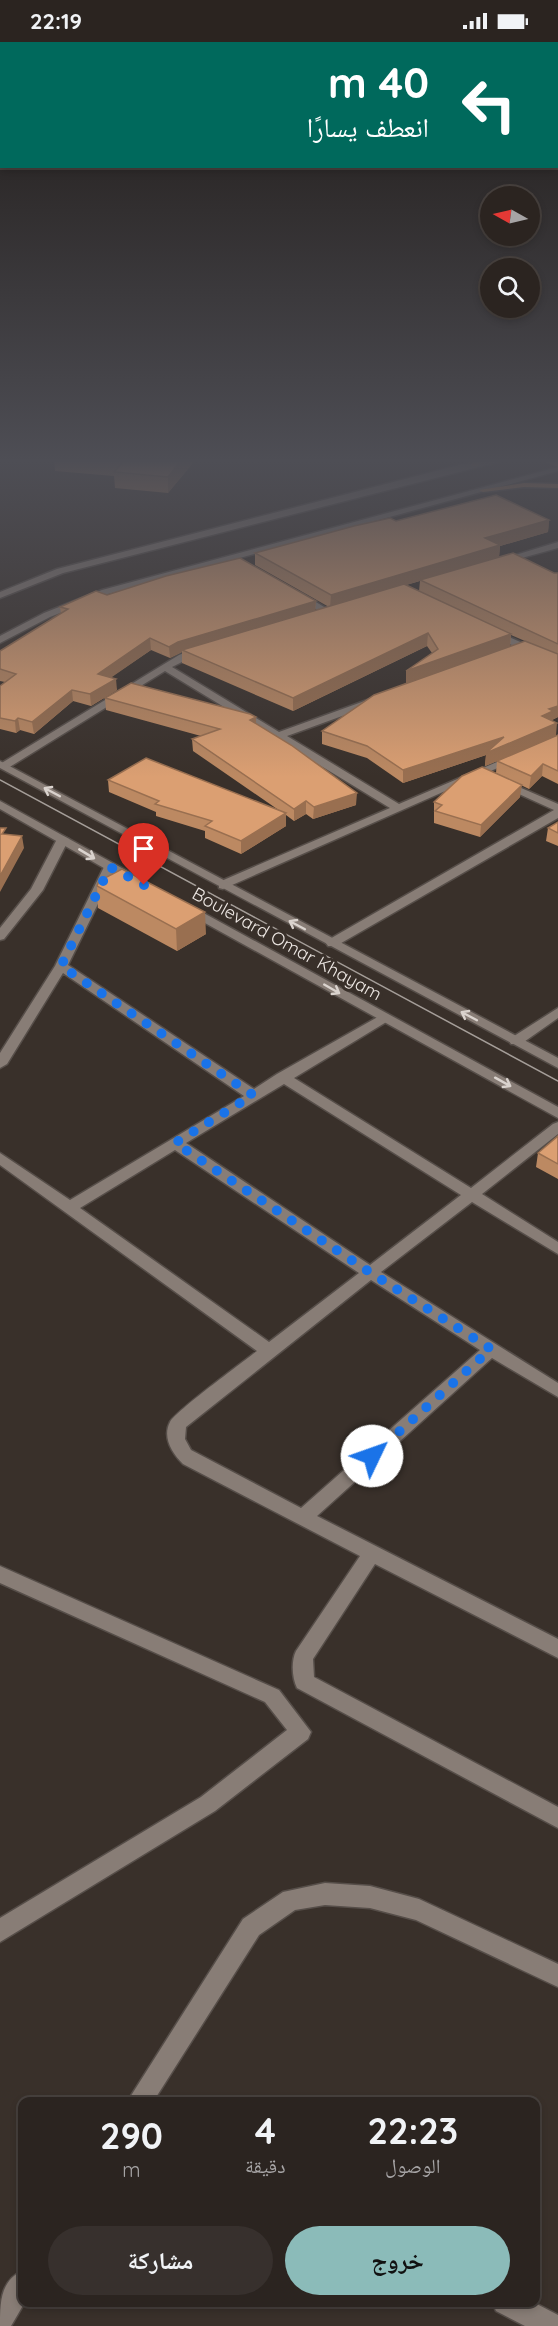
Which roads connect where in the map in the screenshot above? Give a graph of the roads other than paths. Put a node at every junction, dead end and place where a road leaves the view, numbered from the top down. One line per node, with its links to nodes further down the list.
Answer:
1 (85, 565): 4 (street)
2 (208, 565): 9 (street)
3 (291, 591): 6 (street)
4 (0, 596)
5 (340, 609): 6 (street)
6 (329, 613): 7 (street)
7 (318, 616)
8 (484, 628): 11 (street)
9 (0, 640)
10 (211, 647): 14 (street)
11 (524, 647): 12 (street); 13 (street)
12 (513, 651)
13 (558, 663)
14 (165, 667): 16 (street); 18 (street)
15 (390, 696): 16 (street)
16 (278, 736): 21 (street)
17 (525, 754): 19 (street)
18 (2, 765): 26 (street, Boulevard Omar Khayam, one-way to 18)
19 (481, 772): 21 (street); 22 (street)
20 (0, 804): 24 (street)
21 (397, 808): 26 (street)
22 (558, 808)
23 (558, 813): 30 (street)
24 (63, 839): 25 (street, one-way to 25); 29 (street)
25 (110, 867): 27 (street); 31 (street)
26 (223, 885): 30 (street, Boulevard Omar Khayam, one-way to 26)
27 (149, 888)
28 (179, 904): 33 (street, Boulevard Omar Khayam, one-way to 33)
29 (0, 936)
30 (332, 944): 34 (street, Boulevard Omar Khayam, one-way to 30)
31 (61, 966): 35 (street); 38 (street)
32 (558, 1012): 34 (street)
33 (383, 1018): 37 (street); 39 (street, Boulevard Omar Khayam, one-way to 39)
34 (516, 1041): 36 (street, Boulevard Omar Khayam)
35 (0, 1064)
36 (558, 1064)
37 (282, 1077): 38 (street); 43 (street)
38 (253, 1095): 41 (street)
39 (558, 1113)
40 (558, 1127): 43 (street)
41 (175, 1143): 44 (street); 46 (street)
42 (0, 1158): 44 (street)
43 (471, 1196): 45 (street); 46 (street)
44 (70, 1207): 48 (street)
45 (558, 1249)
46 (371, 1273): 47 (street); 48 (street)
47 (491, 1349): 49 (street); 50 (street)
48 (268, 1350): 50 (street)
49 (558, 1391)
50 (303, 1518): 51 (street)
51 (372, 1553): 53 (street); 54 (street)
52 (0, 1574): 55 (street)
53 (558, 1649)
54 (558, 1818)
55 (0, 1931)
56 (558, 1976): 57 (street)
57 (142, 2097)
58 (18, 2290): 60 (street)
59 (516, 2307): 61 (street)
60 (0, 2319)
61 (552, 2326)

